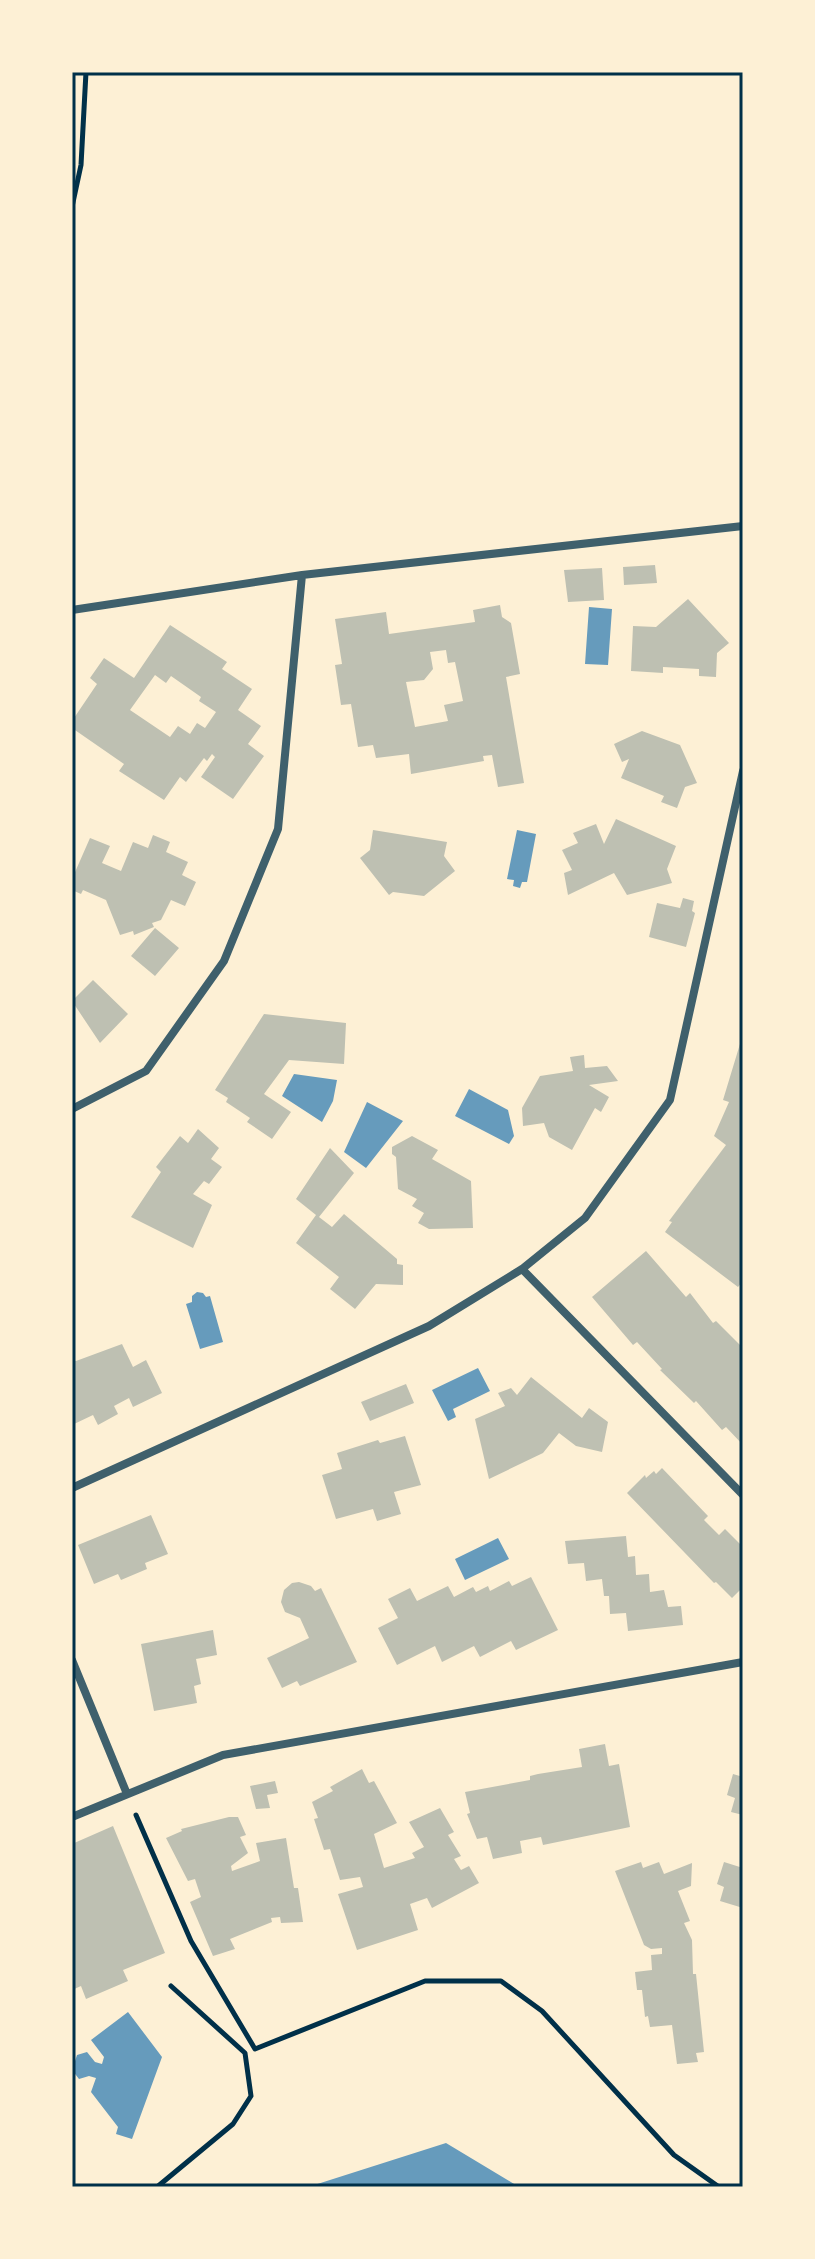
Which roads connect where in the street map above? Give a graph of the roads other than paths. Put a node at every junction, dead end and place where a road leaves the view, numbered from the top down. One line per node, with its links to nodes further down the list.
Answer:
1 (743, 526): 2 (street)
2 (302, 575): 3 (street); 5 (street)
3 (72, 610)
4 (743, 771): 6 (street)
5 (72, 1109)
6 (522, 1269): 7 (street); 8 (street)
7 (72, 1488)
8 (743, 1495)
9 (72, 1660): 11 (street)
10 (743, 1662): 11 (street)
11 (127, 1794): 12 (street)
12 (72, 1817)

